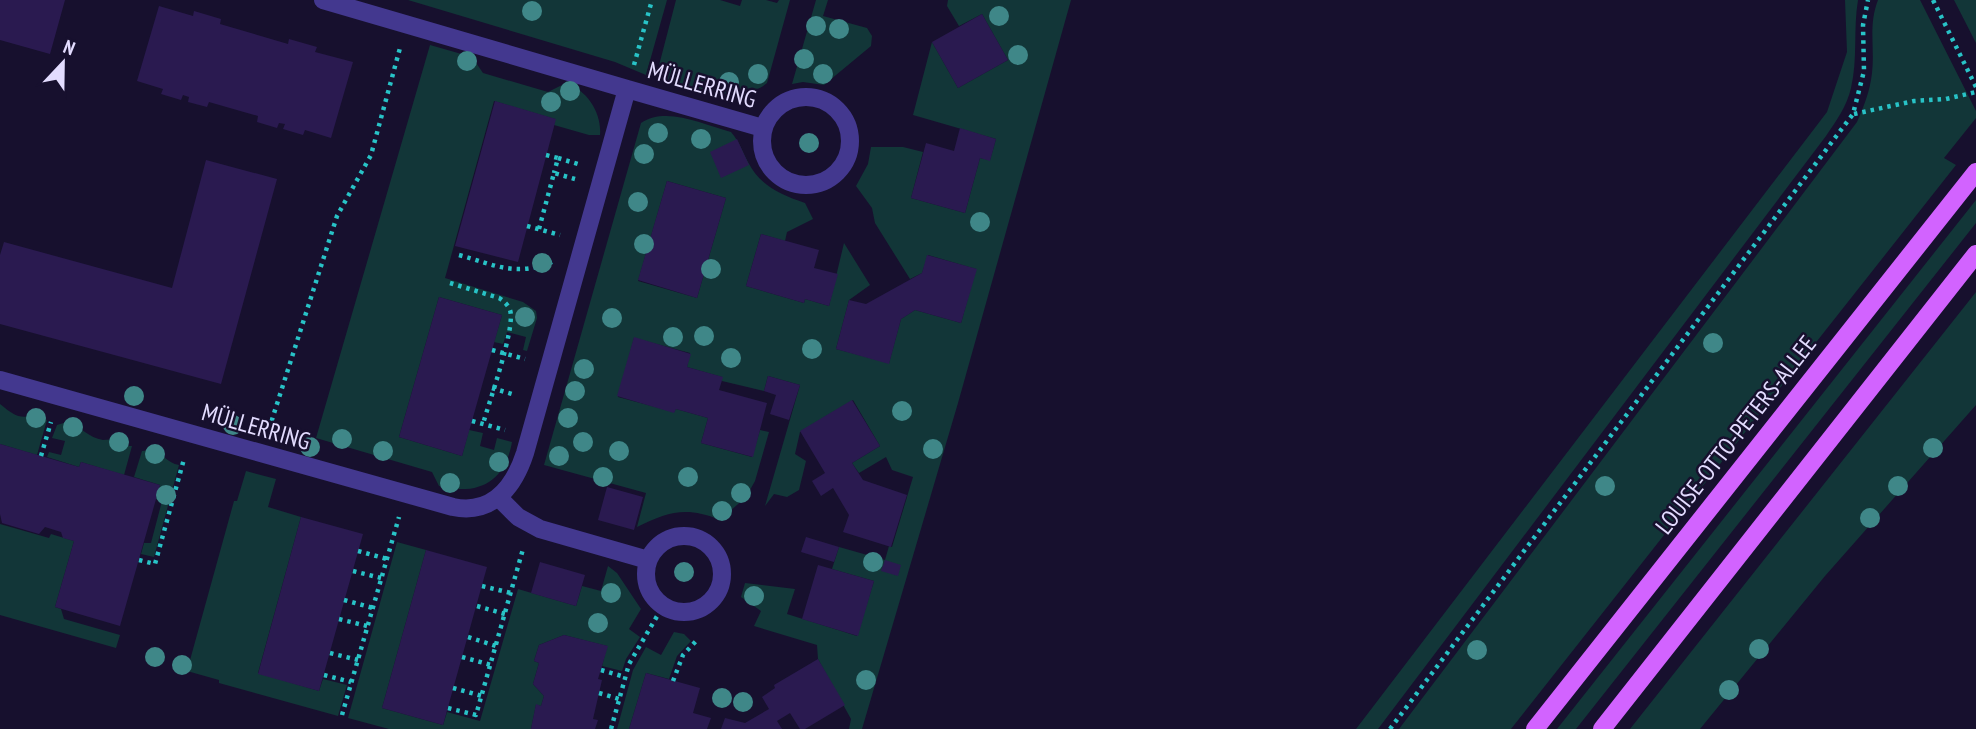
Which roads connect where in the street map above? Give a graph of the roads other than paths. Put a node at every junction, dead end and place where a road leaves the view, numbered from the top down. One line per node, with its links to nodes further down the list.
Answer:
1 (323, 0): 2 (street, MÜLLERRING)
2 (627, 89): 3 (street, MÜLLERRING); 7 (street, MÜLLERRING)
3 (764, 128): 3 (street, MÜLLERRING)
4 (1976, 172): 9 (main road, LOUISE-OTTO-PETERS-ALLEE)
5 (1976, 254): 10 (main road)
6 (0, 380): 7 (street, MÜLLERRING)
7 (499, 498): 8 (street)
8 (648, 560): 8 (street)
9 (1535, 729)
10 (1602, 729)

